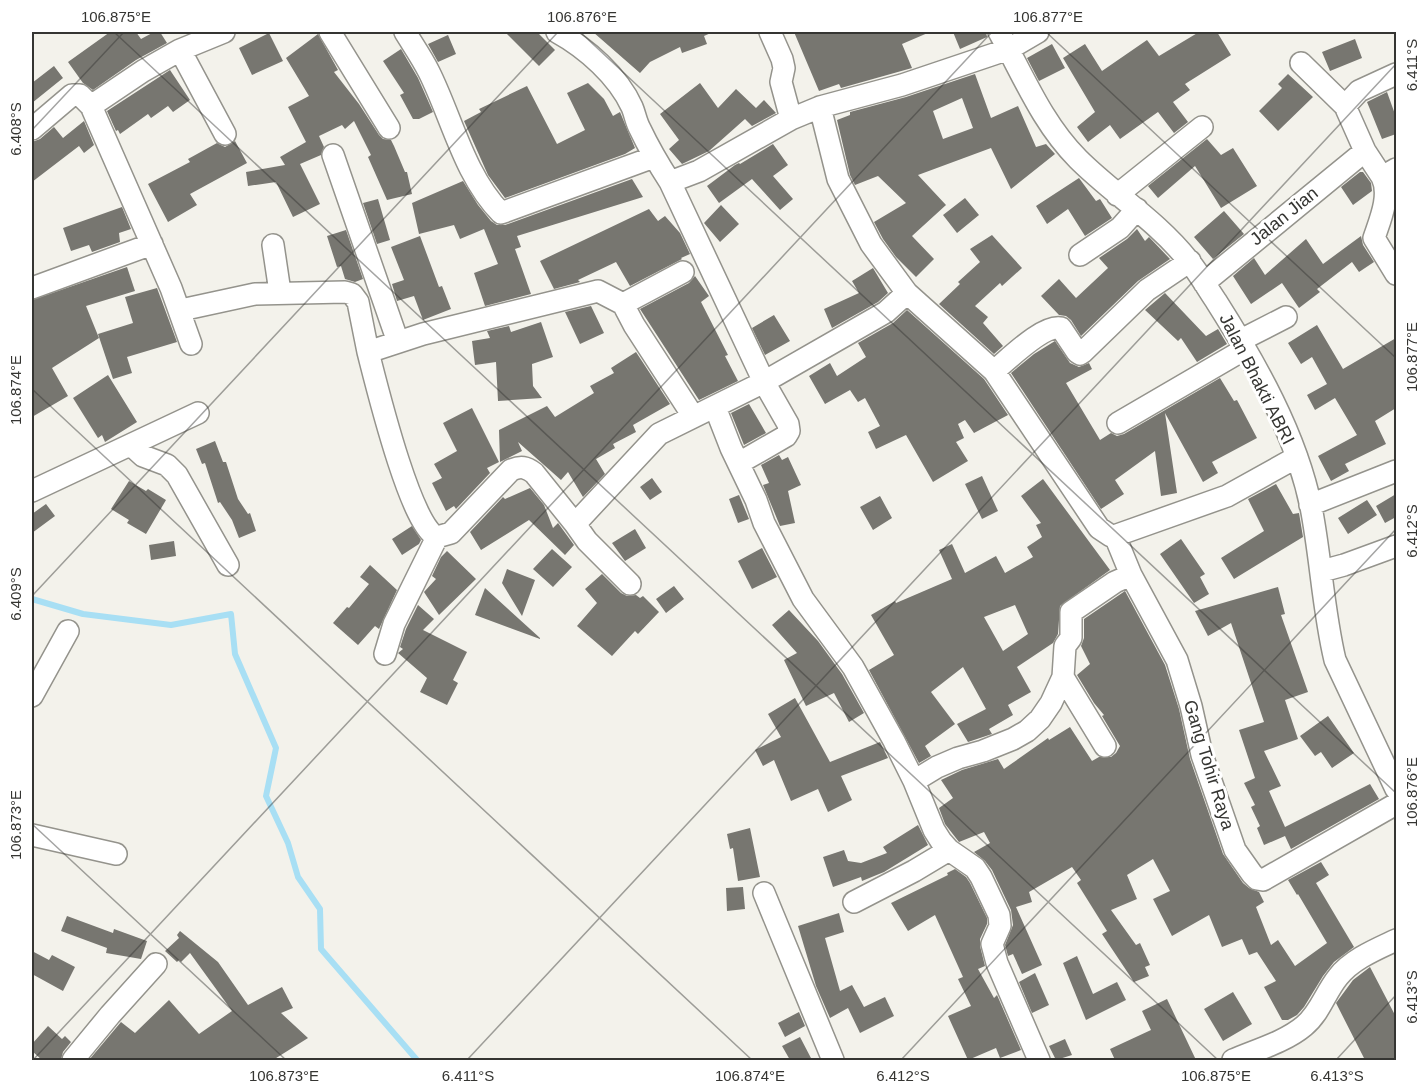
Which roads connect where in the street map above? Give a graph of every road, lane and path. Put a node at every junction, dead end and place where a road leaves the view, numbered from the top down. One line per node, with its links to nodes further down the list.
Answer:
1 (224, 32): 8 (street)
2 (330, 32): 16 (street)
3 (405, 32): 21 (street)
4 (557, 32): 21 (street)
5 (770, 32): 14 (street)
6 (1038, 32): 7 (street)
7 (1004, 40): 13 (street); 24 (street, Jalan Bhakti ABRI)
8 (180, 50): 11 (street); 18 (street)
9 (1301, 63): 12 (street)
10 (1396, 74): 12 (street)
11 (91, 106): 15 (street); 26 (street)
12 (1345, 106): 19 (street)
13 (820, 107): 14 (street); 35 (street)
14 (791, 119): 23 (street)
15 (33, 125)
16 (389, 128)
17 (1202, 128): 24 (street)
18 (225, 134)
19 (1365, 151): 22 (street); 32 (street, Jalan Jian)
20 (333, 155): 39 (street)
21 (654, 157): 23 (street)
22 (1389, 173): 31 (street)
23 (670, 182): 44 (street)
24 (1117, 195): 25 (street, Jalan Bhakti ABRI)
25 (1137, 209): 28 (street); 29 (street, Jalan Bhakti ABRI)
26 (152, 244): 33 (street); 37 (street)
27 (273, 245): 34 (street)
28 (1080, 255)
29 (1190, 261): 32 (street, Jalan Bhakti ABRI); 43 (street)
30 (683, 272): 36 (street)
31 (1396, 274)
32 (1204, 283): 41 (street, Jalan Bhakti ABRI)
33 (32, 288)
34 (280, 292): 37 (street); 42 (street)
35 (907, 293): 43 (street); 44 (street)
36 (623, 304): 39 (street); 47 (street)
37 (181, 310): 40 (street)
38 (1286, 317): 41 (street)
39 (398, 342): 42 (street)
40 (191, 344)
41 (1243, 345): 48 (street); 50 (street, Jalan Bhakti ABRI)
42 (368, 352): 57 (street)
43 (994, 371): 56 (street)
44 (764, 382): 45 (street); 51 (street)
45 (715, 407): 47 (street); 51 (street)
46 (198, 413): 49 (street)
47 (693, 416): 55 (street)
48 (1118, 423)
49 (131, 445): 53 (street); 59 (street)
50 (1297, 457): 54 (street, Jalan Bhakti ABRI); 56 (street)
51 (739, 463): 68 (street)
52 (1396, 471): 54 (street)
53 (32, 491)
54 (1310, 505): 60 (street, Jalan Bhakti ABRI)
55 (575, 524): 57 (street); 62 (street)
56 (1114, 536): 61 (street, Gang Tohir Raya)
57 (437, 537): 64 (street)
58 (1396, 546): 60 (street)
59 (228, 565)
60 (1322, 571): 69 (street, Jalan Bhakti ABRI)
61 (1131, 575): 65 (street); 70 (street, Gang Tohir Raya)
62 (630, 584)
63 (68, 631): 66 (street)
64 (385, 654)
65 (1063, 677): 67 (street); 68 (street)
66 (32, 696)
67 (1105, 746)
68 (914, 781): 72 (street)
69 (1396, 789)
70 (1396, 804)
71 (32, 835): 73 (street)
72 (949, 850): 75 (street); 80 (street)
73 (117, 854)
74 (764, 893): 79 (street)
75 (854, 902)
76 (1396, 939): 81 (street)
77 (156, 964): 78 (street)
78 (73, 1060)
79 (833, 1060)
80 (1039, 1060)
81 (1233, 1060)

